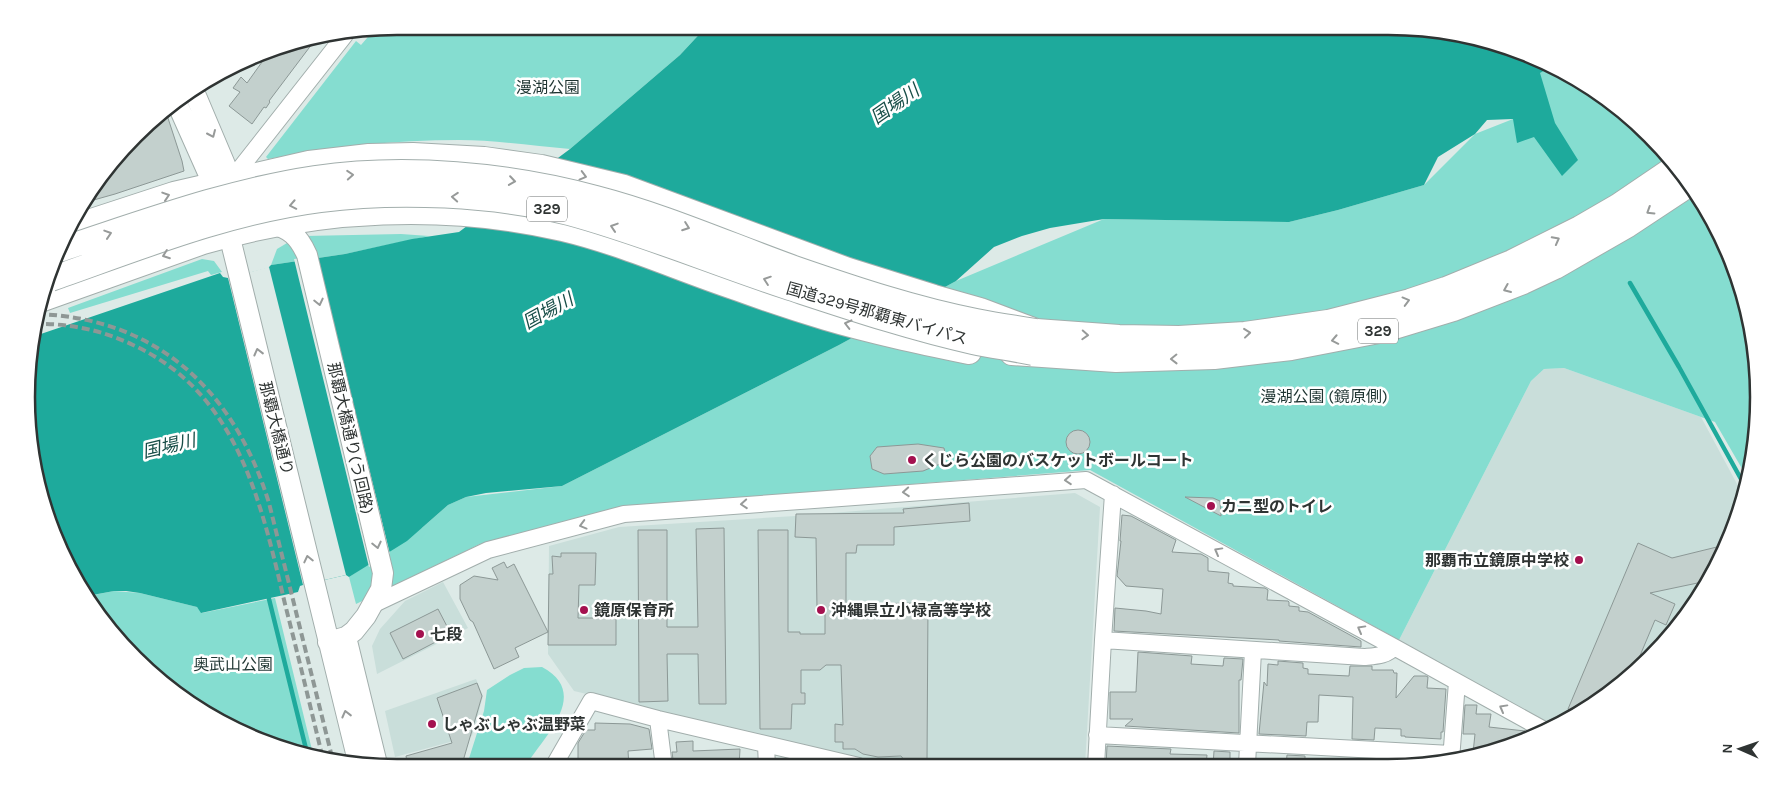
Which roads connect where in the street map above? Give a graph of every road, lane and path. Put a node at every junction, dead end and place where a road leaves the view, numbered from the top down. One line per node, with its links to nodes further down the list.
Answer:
1 (341, 39): 5 (street)
2 (195, 96): 5 (main road, 那覇大橋通り, one-way to 5)
3 (180, 108): 5 (main road, 那覇大橋通り)
4 (1670, 171): 13 (highway, 国道329号那覇東バイパス / 329, one-way to 4)
5 (222, 182): 7 (highway, one-way to 5); 8 (main road, 那覇大橋通り); 9 (main road, 那覇大橋通り); 13 (highway, one-way to 13, bridge)
6 (1683, 188): 13 (highway, 国道329号那覇東バイパス / 329, one-way to 13)
7 (78, 225)
8 (275, 225): 9 (highway); 13 (highway, one-way to 8, bridge); 15 (main road, 那覇大橋通り(う回路), one-way to 15)
9 (229, 234): 12 (highway, one-way to 12); 16 (main road, 那覇大橋通り, one-way to 9)
10 (67, 248): 13 (highway, 国道329号那覇東バイパス / 329, one-way to 13, bridge)
11 (55, 277): 13 (highway, 国道329号那覇東バイパス / 329, one-way to 11, bridge)
12 (49, 297)
13 (1035, 342)
14 (1114, 494): 15 (street, one-way to 15); 17 (street); 18 (street, one-way to 14)
15 (372, 605): 16 (main road, 那覇大橋通り(う回路))
16 (337, 640): 28 (main road, 那覇大橋通り, one-way to 16); 29 (main road, 那覇大橋通り)
17 (1103, 640): 19 (street); 23 (street)
18 (1394, 646): 19 (street); 20 (street)
19 (1253, 651): 24 (street)
20 (1457, 682): 22 (street, one-way to 20); 26 (street)
21 (658, 719): 25 (street); 30 (street); 31 (street)
22 (1537, 727)
23 (1097, 735): 24 (street); 34 (street)
24 (1248, 742): 27 (street); 35 (street)
25 (766, 745): 32 (street); 33 (street)
26 (1451, 753)
27 (1436, 756)
28 (357, 757)
29 (375, 758)
30 (558, 759)
31 (663, 759)
32 (767, 759)
33 (810, 759)
34 (1096, 759)
35 (1247, 759)

